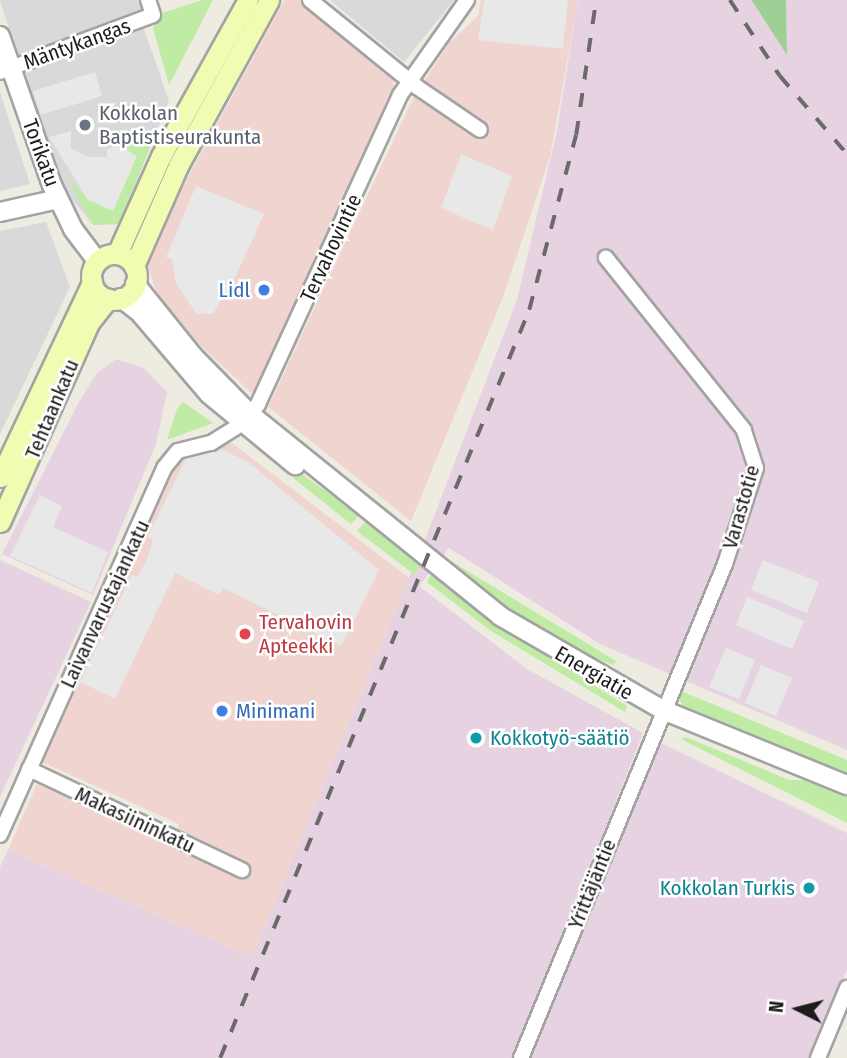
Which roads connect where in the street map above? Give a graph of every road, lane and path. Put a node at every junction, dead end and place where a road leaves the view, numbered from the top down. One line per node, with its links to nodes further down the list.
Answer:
1 (148, 0): 7 (street, Mäntykangas)
2 (248, 0): 12 (main road)
3 (269, 0): 15 (main road)
4 (310, 0): 8 (street)
5 (467, 0): 8 (street, Tervahovintie)
6 (0, 36): 7 (street, Torikatu)
7 (5, 70): 10 (street, Torikatu)
8 (410, 80): 9 (street); 18 (street, Tervahovintie)
9 (480, 130)
10 (58, 199): 11 (street); 14 (street, Torikatu)
11 (0, 212)
12 (117, 254): 14 (main road); 15 (main road)
13 (606, 258): 21 (street, Varastotie)
14 (97, 261): 16 (main road, Tehtaankatu)
15 (134, 275): 17 (main road, Tehtaankatu); 18 (street, Energiatie)
16 (92, 282): 17 (main road); 19 (main road, Tehtaankatu)
17 (115, 298): 18 (street, Energiatie); 20 (main road, Tehtaankatu)
18 (246, 419): 21 (street, Energiatie); 22 (street, Laivanvarustajankatu)
19 (0, 477)
20 (0, 522)
21 (663, 710): 23 (street, Energiatie); 27 (street, Yrittäjäntie)
22 (29, 769): 24 (street, Laivanvarustajankatu); 25 (street, Makasiininkatu)
23 (847, 785)
24 (0, 835)
25 (242, 870)
26 (847, 988): 28 (street)
27 (521, 1058)
28 (818, 1058)

